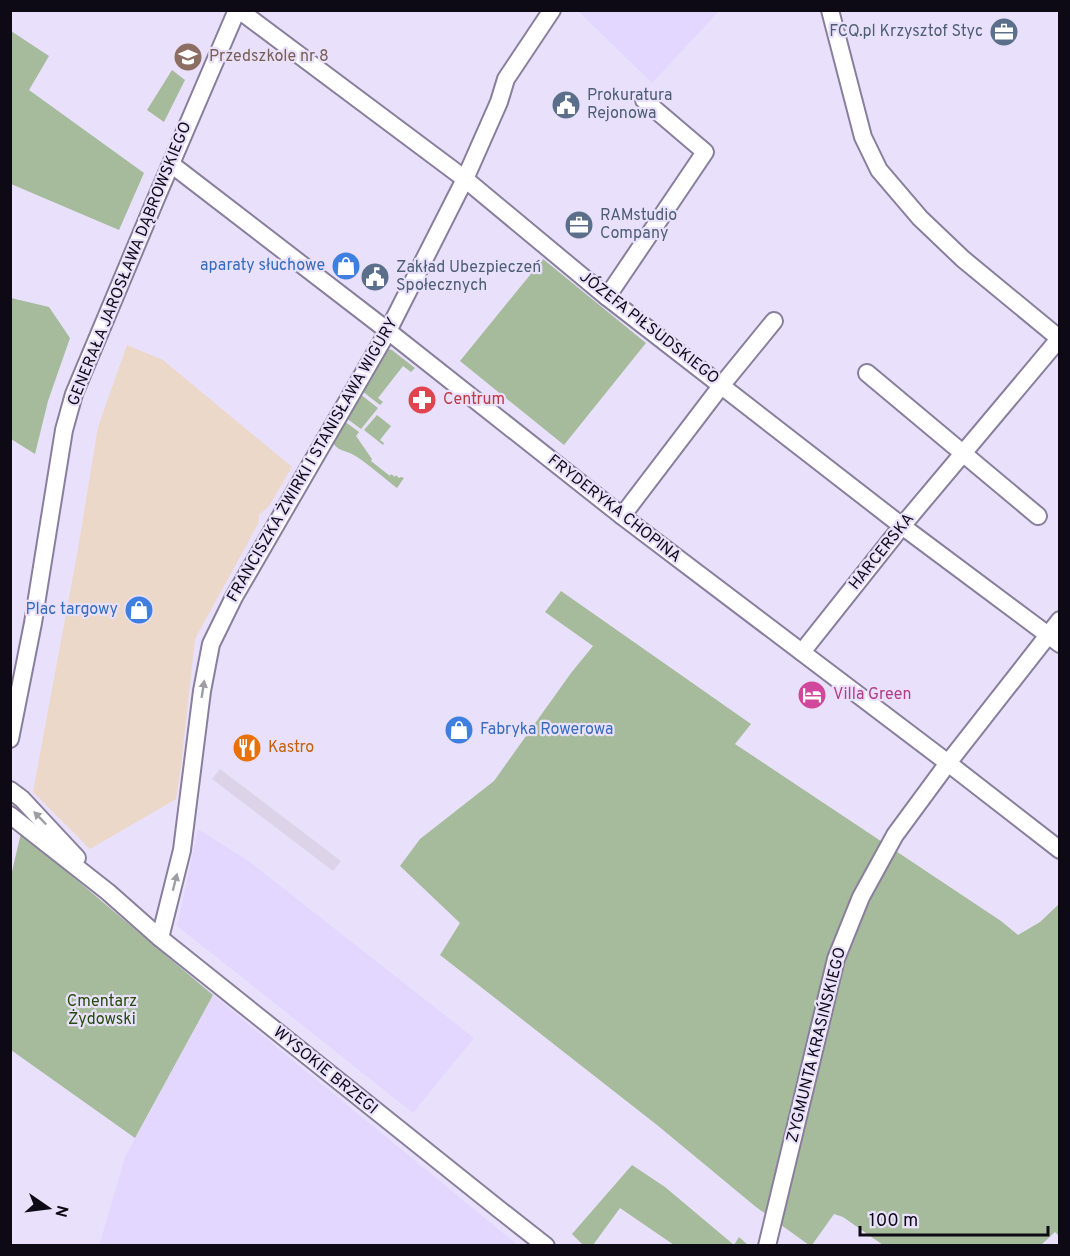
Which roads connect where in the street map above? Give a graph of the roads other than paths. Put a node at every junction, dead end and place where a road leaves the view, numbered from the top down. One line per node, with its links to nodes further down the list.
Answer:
1 (238, 10): 5 (street, GENERAŁA JAROSŁAWA DĄBROWSKIEGO); 6 (street, JÓZEFA PIŁSUDSKIEGO)
2 (552, 10): 6 (street, FRANCISZKA ŻWIRKI I STANISŁAWA WIGURY)
3 (830, 10): 10 (street)
4 (644, 100): 7 (street)
5 (171, 164): 9 (street, FRYDERYKA CHOPINA); 20 (street, GENERAŁA JAROSŁAWA DĄBROWSKIEGO)
6 (465, 178): 7 (street, JÓZEFA PIŁSUDSKIEGO); 9 (street, FRANCISZKA ŻWIRKI I STANISŁAWA WIGURY)
7 (607, 297): 12 (street, JÓZEFA PIŁSUDSKIEGO)
8 (774, 321): 12 (street)
9 (388, 331): 14 (street, FRYDERYKA CHOPINA); 26 (street, FRANCISZKA ŻWIRKI I STANISŁAWA WIGURY, one-way to 9)
10 (1059, 339): 13 (street, HARCERSKA)
11 (867, 373): 13 (street)
12 (721, 386): 14 (street); 16 (street, JÓZEFA PIŁSUDSKIEGO)
13 (963, 454): 15 (street); 16 (street, HARCERSKA)
14 (622, 516): 19 (street, FRYDERYKA CHOPINA)
15 (1038, 516)
16 (902, 526): 18 (street, JÓZEFA PIŁSUDSKIEGO); 19 (street, HARCERSKA)
17 (1059, 620): 18 (street, ZYGMUNTA KRASIŃSKIEGO)
18 (1054, 640): 21 (street, ZYGMUNTA KRASIŃSKIEGO)
19 (802, 652): 21 (street, FRYDERYKA CHOPINA)
20 (10, 739)
21 (948, 763): 24 (street, FRYDERYKA CHOPINA); 28 (street, ZYGMUNTA KRASIŃSKIEGO)
22 (10, 790): 25 (street, WYSOKIE BRZEGI, one-way to 22)
23 (10, 815): 25 (street, WYSOKIE BRZEGI)
24 (1059, 850)
25 (108, 892): 26 (street, WYSOKIE BRZEGI)
26 (160, 938): 27 (street, WYSOKIE BRZEGI)
27 (546, 1245)
28 (767, 1245)

